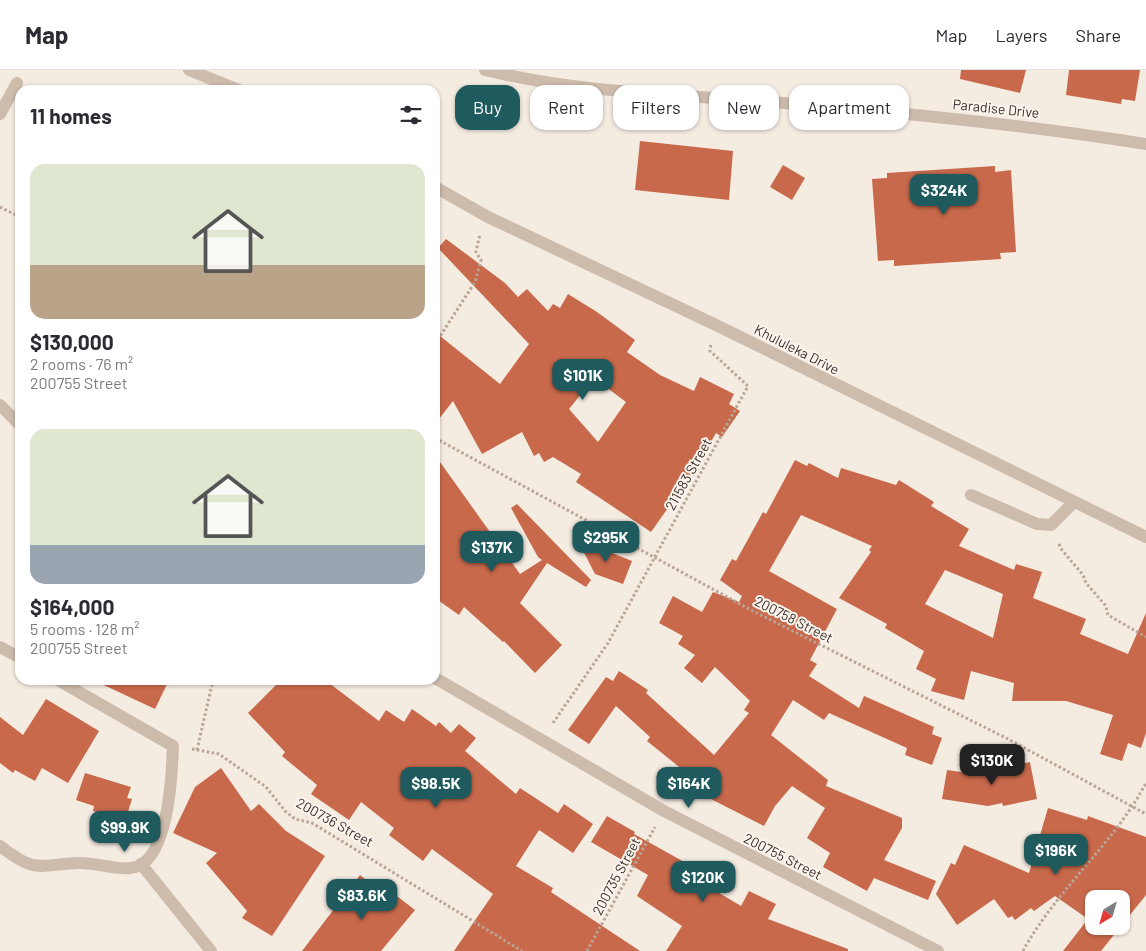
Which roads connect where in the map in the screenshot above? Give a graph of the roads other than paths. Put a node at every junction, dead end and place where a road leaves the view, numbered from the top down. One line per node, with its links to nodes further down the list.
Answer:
1 (189, 70): 3 (street)
2 (485, 70): 6 (street, Paradise Drive)
3 (226, 85)
4 (15, 87): 5 (street)
5 (0, 114)
6 (1146, 144)
7 (440, 190): 11 (street, Khululeka Drive)
8 (0, 405): 9 (street)
9 (15, 420)
10 (971, 495): 11 (street)
11 (1073, 503): 12 (street, Khululeka Drive)
12 (1146, 538)
13 (0, 647): 14 (street)
14 (15, 655)
15 (440, 681): 20 (street, 200755 Street)
16 (67, 685): 18 (street)
17 (0, 846): 18 (street)
18 (141, 864): 19 (street)
19 (212, 951)
20 (938, 951)

